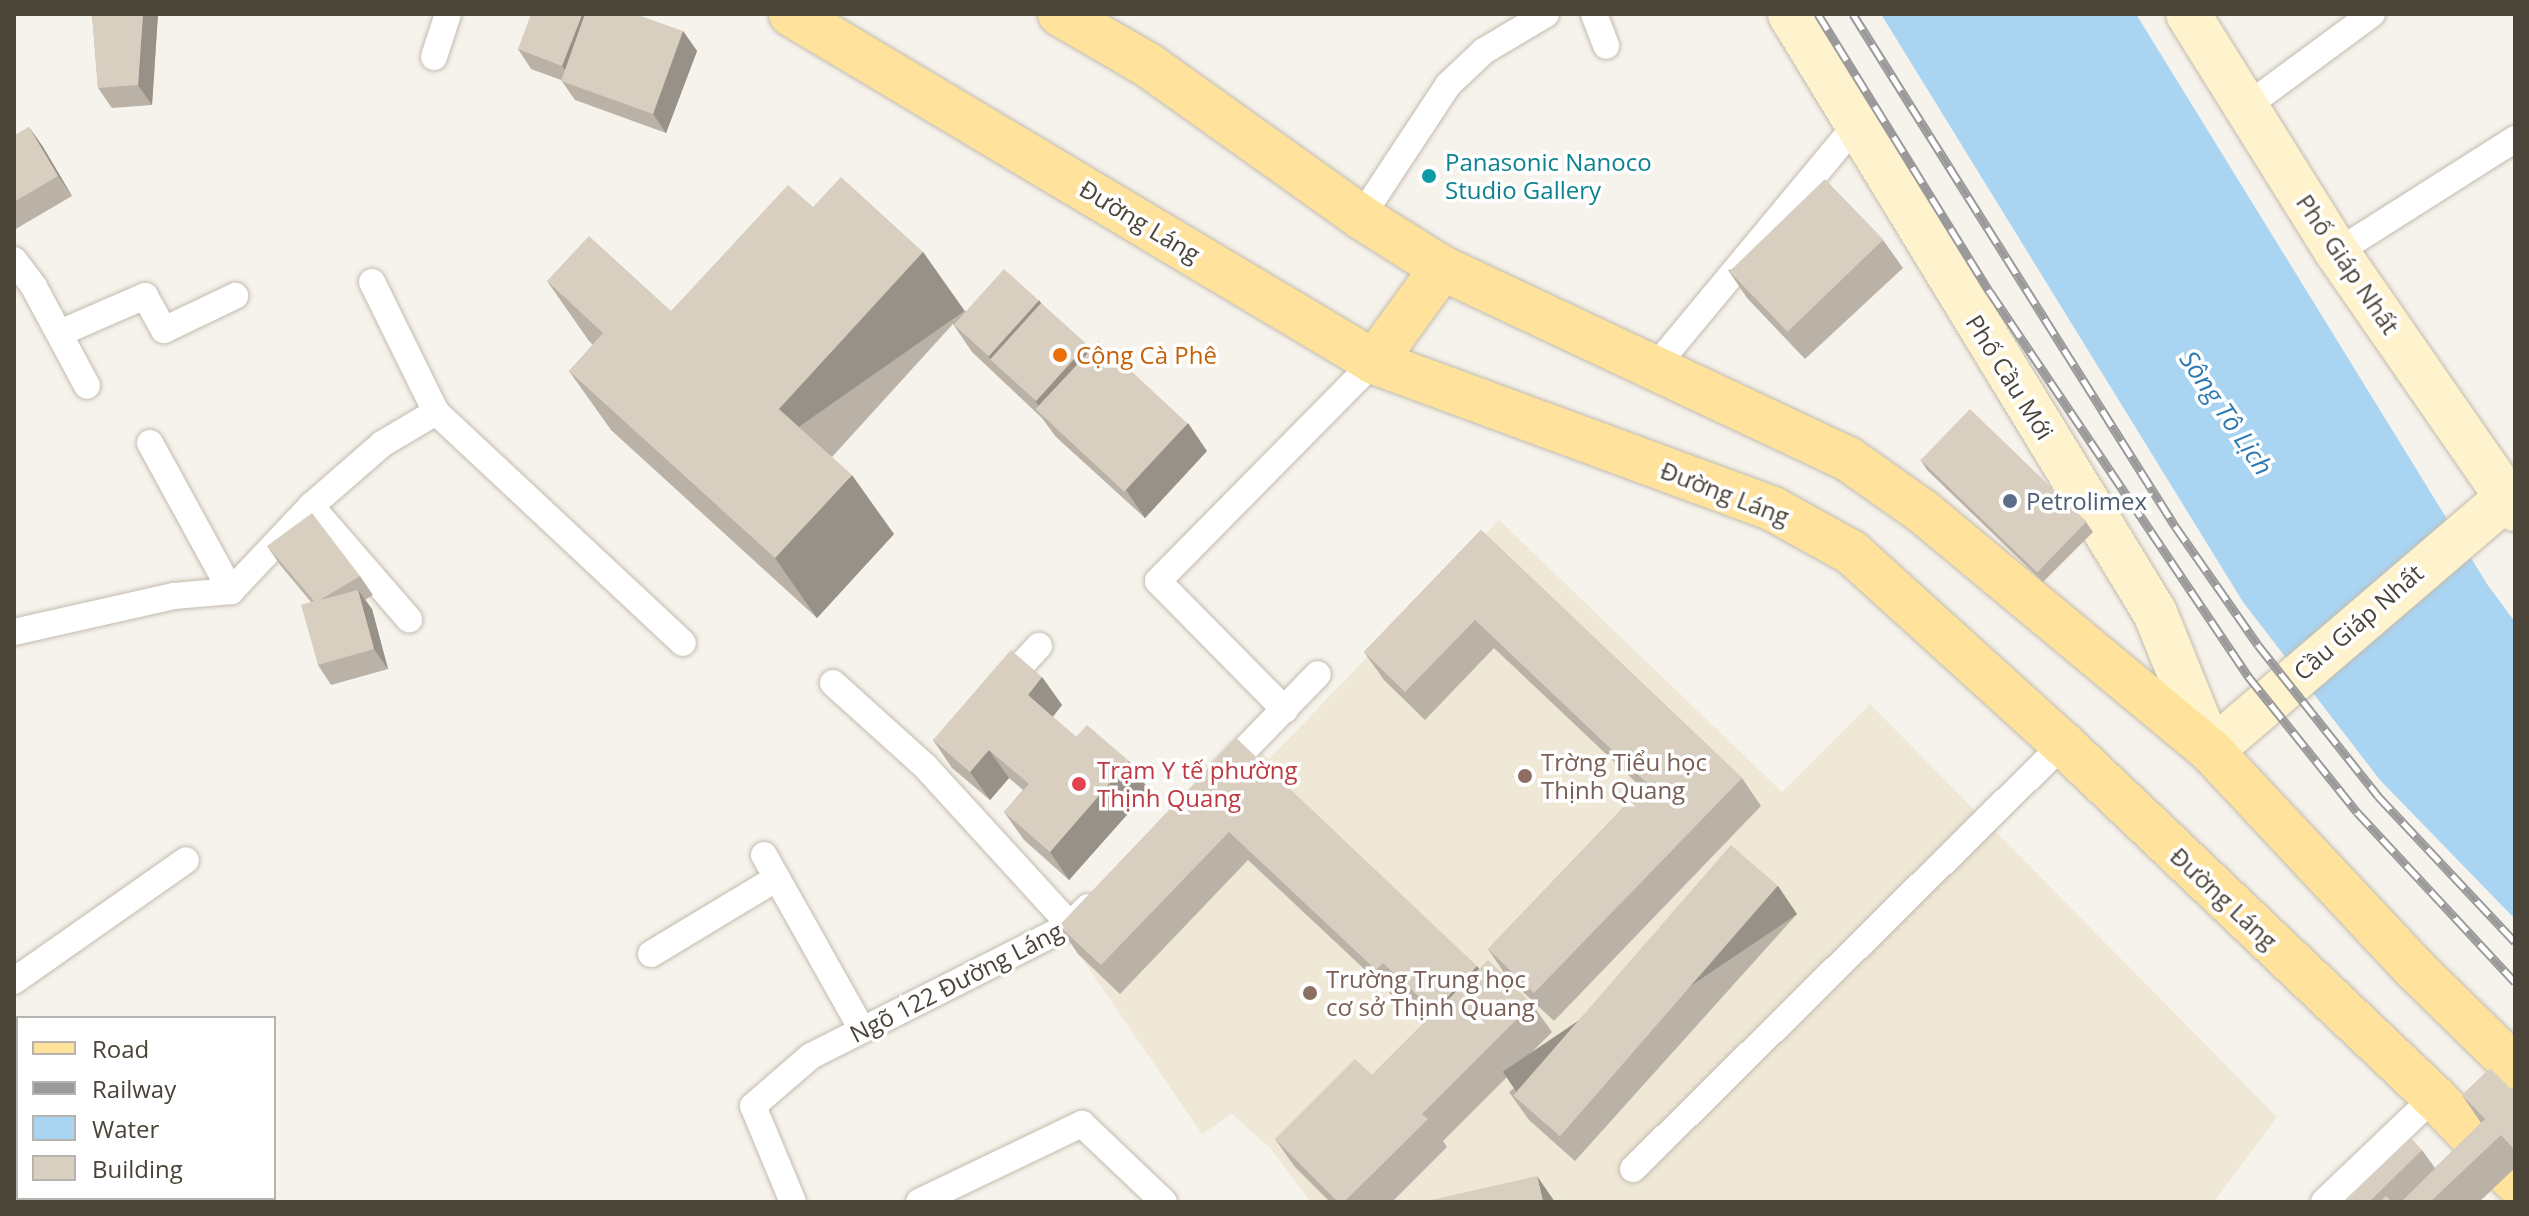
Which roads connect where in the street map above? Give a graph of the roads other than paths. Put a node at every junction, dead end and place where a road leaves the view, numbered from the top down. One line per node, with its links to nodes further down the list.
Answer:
1 (448, 14): 10 (lane)
2 (791, 14): 21 (main road, Đường Láng)
3 (1060, 14): 14 (main road)
4 (1546, 14): 14 (lane)
5 (1594, 14): 9 (lane)
6 (1790, 14): 12 (main road, Phố Cầu Mới)
7 (2188, 14): 11 (main road, Phố Giáp Nhất)
8 (2372, 14): 11 (lane)
9 (1606, 46)
10 (434, 57)
11 (2247, 106): 15 (main road, Phố Giáp Nhất)
12 (1857, 124): 22 (lane); 39 (main road, Phố Cầu Mới)
13 (2515, 139): 15 (lane)
14 (1361, 217): 17 (main road)
15 (2337, 252): 26 (main road, Phố Giáp Nhất)
16 (14, 260): 20 (lane)
17 (1442, 268): 21 (main road); 22 (main road)
18 (372, 282): 24 (lane)
19 (235, 296): 20 (lane)
20 (60, 333): 23 (lane)
21 (1374, 362): 35 (lane); 38 (main road, Đường Láng)
22 (1655, 367): 39 (main road)
23 (87, 386)
24 (436, 412): 27 (lane); 31 (lane)
25 (150, 443): 28 (lane)
26 (2512, 499): 39 (main road, Cầu Giáp Nhất)
27 (311, 506): 28 (lane); 29 (lane)
28 (231, 591): 30 (lane)
29 (409, 619)
30 (14, 632)
31 (683, 643)
32 (1039, 646): 36 (lane)
33 (1318, 674): 35 (lane)
34 (833, 683): 40 (lane)
35 (1285, 710): 41 (lane)
36 (977, 712)
37 (946, 744): 40 (lane)
38 (2063, 744): 49 (main road, Đường Láng); 50 (lane)
39 (2211, 751): 48 (main road)
40 (925, 766): 44 (lane)
41 (1205, 789)
42 (186, 860): 46 (lane)
43 (1104, 891): 44 (lane, Ngõ 122 Đường Láng)
44 (1070, 925): 47 (lane, Ngõ 122 Đường Láng)
45 (651, 954): 47 (lane)
46 (14, 981)
47 (861, 1028): 52 (lane, Ngõ 122 Đường Láng)
48 (2515, 1067)
49 (2434, 1097): 51 (main road, Đường Láng); 55 (lane)
50 (1633, 1169)
51 (2515, 1181)
52 (793, 1202)
53 (919, 1202): 54 (lane)
54 (1164, 1202)
55 (2324, 1202)

